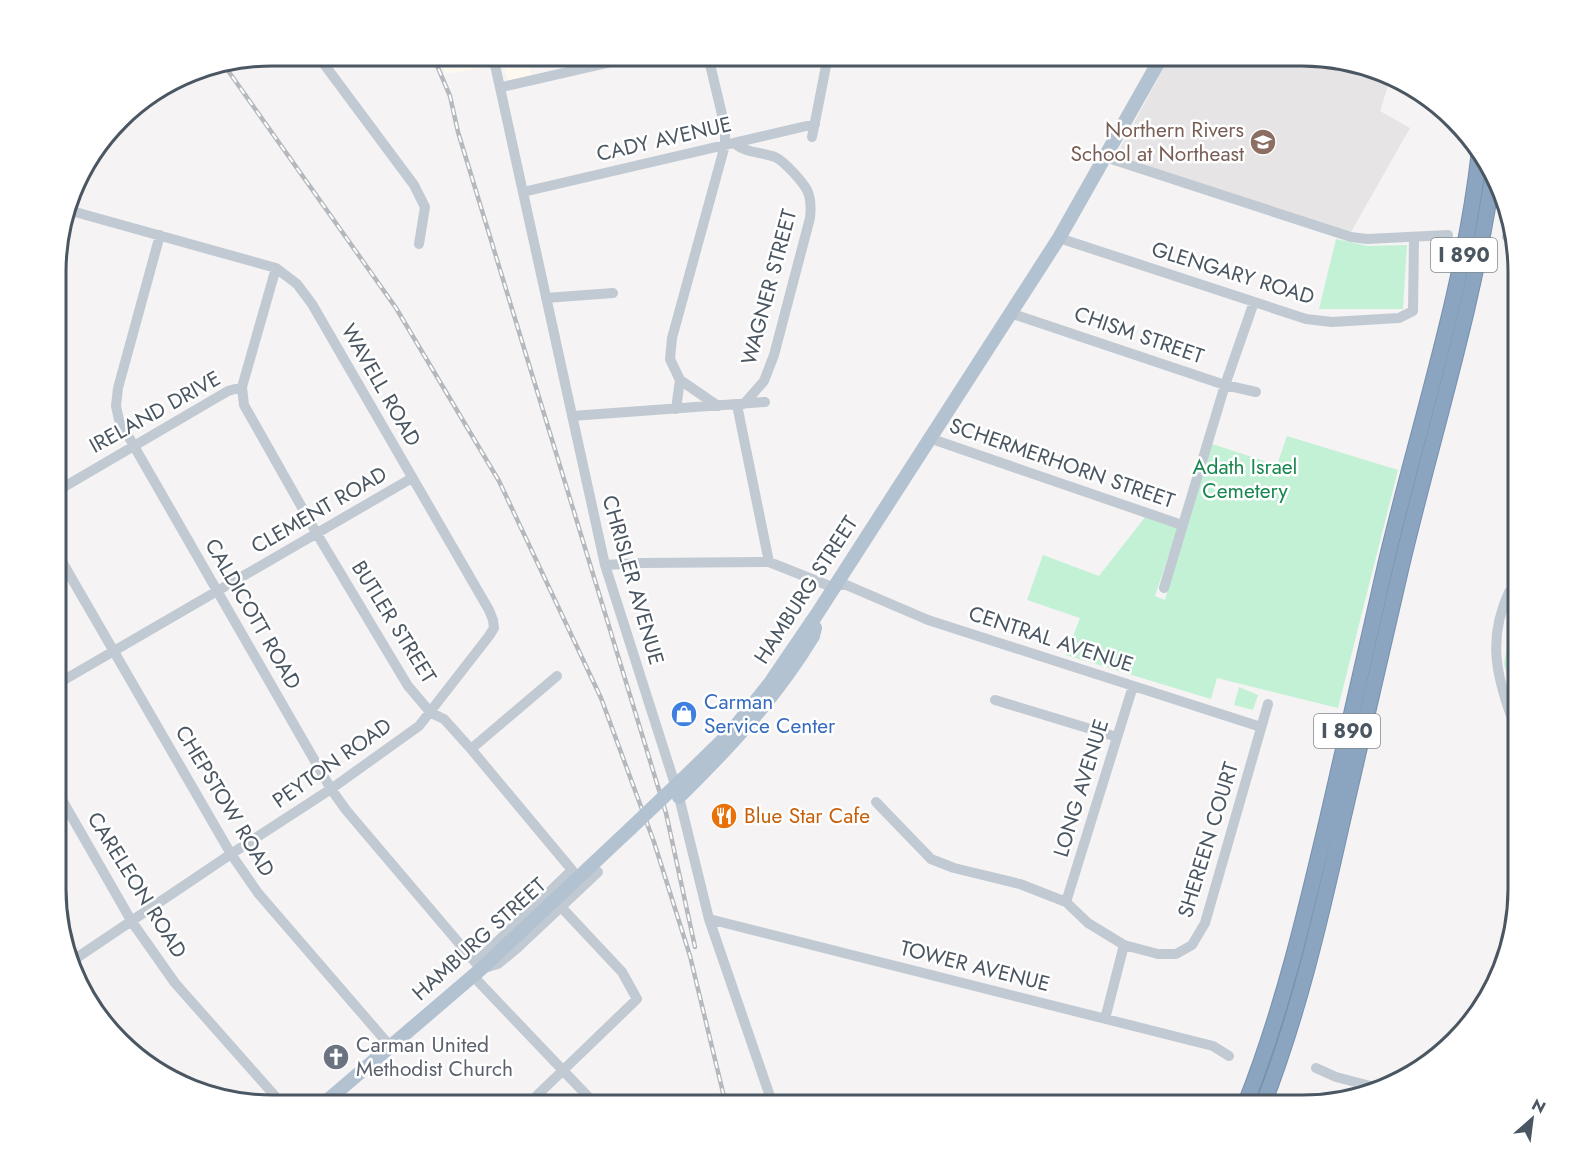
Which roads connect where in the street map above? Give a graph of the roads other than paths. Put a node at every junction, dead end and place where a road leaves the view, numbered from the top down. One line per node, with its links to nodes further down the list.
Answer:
1 (326, 66): 20 (street)
2 (496, 66): 7 (street, CHRISLER AVENUE)
3 (594, 66): 7 (street)
4 (710, 66): 10 (street)
5 (826, 66): 8 (street)
6 (1156, 66): 11 (main road, HAMBURG STREET)
7 (502, 87): 14 (street, CHRISLER AVENUE)
8 (815, 124): 9 (street); 10 (street, CADY AVENUE)
9 (812, 137)
10 (730, 145): 14 (street, CADY AVENUE); 26 (street); 31 (street, WAGNER STREET)
11 (1105, 158): 18 (street); 19 (main road, HAMBURG STREET)
12 (1478, 165): 84 (highway, I 890)
13 (1490, 189): 85 (highway, I 890)
14 (523, 192): 23 (street, CHRISLER AVENUE)
15 (75, 212): 17 (street, WAVELL ROAD)
16 (1448, 235): 18 (street)
17 (160, 236): 21 (street, WAVELL ROAD); 36 (street, CALDICOTT ROAD)
18 (1414, 237): 24 (street, GLENGARY ROAD)
19 (1059, 238): 24 (street, GLENGARY ROAD); 25 (main road, HAMBURG STREET)
20 (419, 244)
21 (276, 268): 28 (street); 37 (street, WAVELL ROAD)
22 (613, 293): 23 (street)
23 (546, 298): 34 (street, CHRISLER AVENUE)
24 (1254, 302): 27 (street)
25 (1010, 313): 27 (street, CHISM STREET); 35 (main road, HAMBURG STREET)
26 (680, 380): 32 (street); 33 (street)
27 (1225, 385): 29 (street, CHISM STREET); 39 (street)
28 (242, 387): 36 (street, IRELAND DRIVE); 40 (street, BUTLER STREET)
29 (1256, 392)
30 (765, 402): 31 (street)
31 (741, 404): 32 (street); 41 (street)
32 (718, 406): 33 (street)
33 (676, 409): 34 (street)
34 (572, 416): 42 (street, CHRISLER AVENUE)
35 (929, 438): 39 (street, SCHERMERHORN STREET); 44 (main road, HAMBURG STREET)
36 (133, 446): 38 (street, IRELAND DRIVE); 46 (street, CALDICOTT ROAD)
37 (412, 478): 40 (street, CLEMENT ROAD); 56 (street, WAVELL ROAD)
38 (66, 486)
39 (1182, 525): 45 (street)
40 (317, 534): 46 (street, CLEMENT ROAD); 56 (street, BUTLER STREET)
41 (769, 562): 42 (street); 44 (street, CENTRAL AVENUE)
42 (605, 565): 61 (street, CHRISLER AVENUE)
43 (66, 569): 49 (street, CHEPSTOW ROAD)
44 (832, 587): 48 (main road, HAMBURG STREET); 52 (street, CENTRAL AVENUE)
45 (1164, 588)
46 (218, 591): 49 (street, CLEMENT ROAD); 60 (street, CALDICOTT ROAD)
47 (1508, 594): 55 (street)
48 (812, 622): 61 (main road); 72 (main road, HAMBURG STREET, bridge)
49 (114, 652): 51 (street, CLEMENT ROAD); 64 (street, CHEPSTOW ROAD)
50 (557, 676): 59 (street)
51 (66, 679)
52 (1133, 686): 57 (street, CENTRAL AVENUE); 58 (street, LONG AVENUE)
53 (995, 700): 58 (street)
54 (1268, 704): 57 (street, SHEREEN COURT)
55 (1508, 707)
56 (431, 713): 59 (street, BUTLER STREET); 60 (street, PEYTON ROAD)
57 (1262, 727): 70 (street, SHEREEN COURT)
58 (1117, 737): 66 (street, LONG AVENUE)
59 (471, 749): 72 (street, BUTLER STREET)
60 (331, 789): 64 (street, PEYTON ROAD); 72 (street, CALDICOTT ROAD)
61 (679, 797): 68 (street, CHRISLER AVENUE)
62 (876, 802): 66 (street, SHEREEN COURT)
63 (66, 807): 69 (street, CARELEON ROAD)
64 (231, 854): 69 (street, PEYTON ROAD); 74 (street, CHEPSTOW ROAD)
65 (598, 872): 67 (street)
66 (1066, 902): 70 (street, SHEREEN COURT)
67 (562, 908): 72 (street); 77 (street)
68 (709, 920): 73 (street, TOWER AVENUE); 83 (street, CHRISLER AVENUE)
69 (132, 922): 71 (street, PEYTON ROAD); 80 (street, CARELEON ROAD)
70 (1124, 945): 73 (street)
71 (78, 957)
72 (477, 969): 74 (main road, HAMBURG STREET); 77 (street, CALDICOTT ROAD)
73 (1105, 1019): 75 (street, TOWER AVENUE)
74 (390, 1046): 79 (main road, HAMBURG STREET)
75 (1229, 1056)
76 (1316, 1068): 78 (street)
77 (562, 1071): 81 (street); 82 (street, CALDICOTT ROAD)
78 (1366, 1085)
79 (335, 1094)
80 (274, 1095)
81 (537, 1095)
82 (586, 1095)
83 (769, 1095)
84 (1249, 1095)
85 (1269, 1095)

